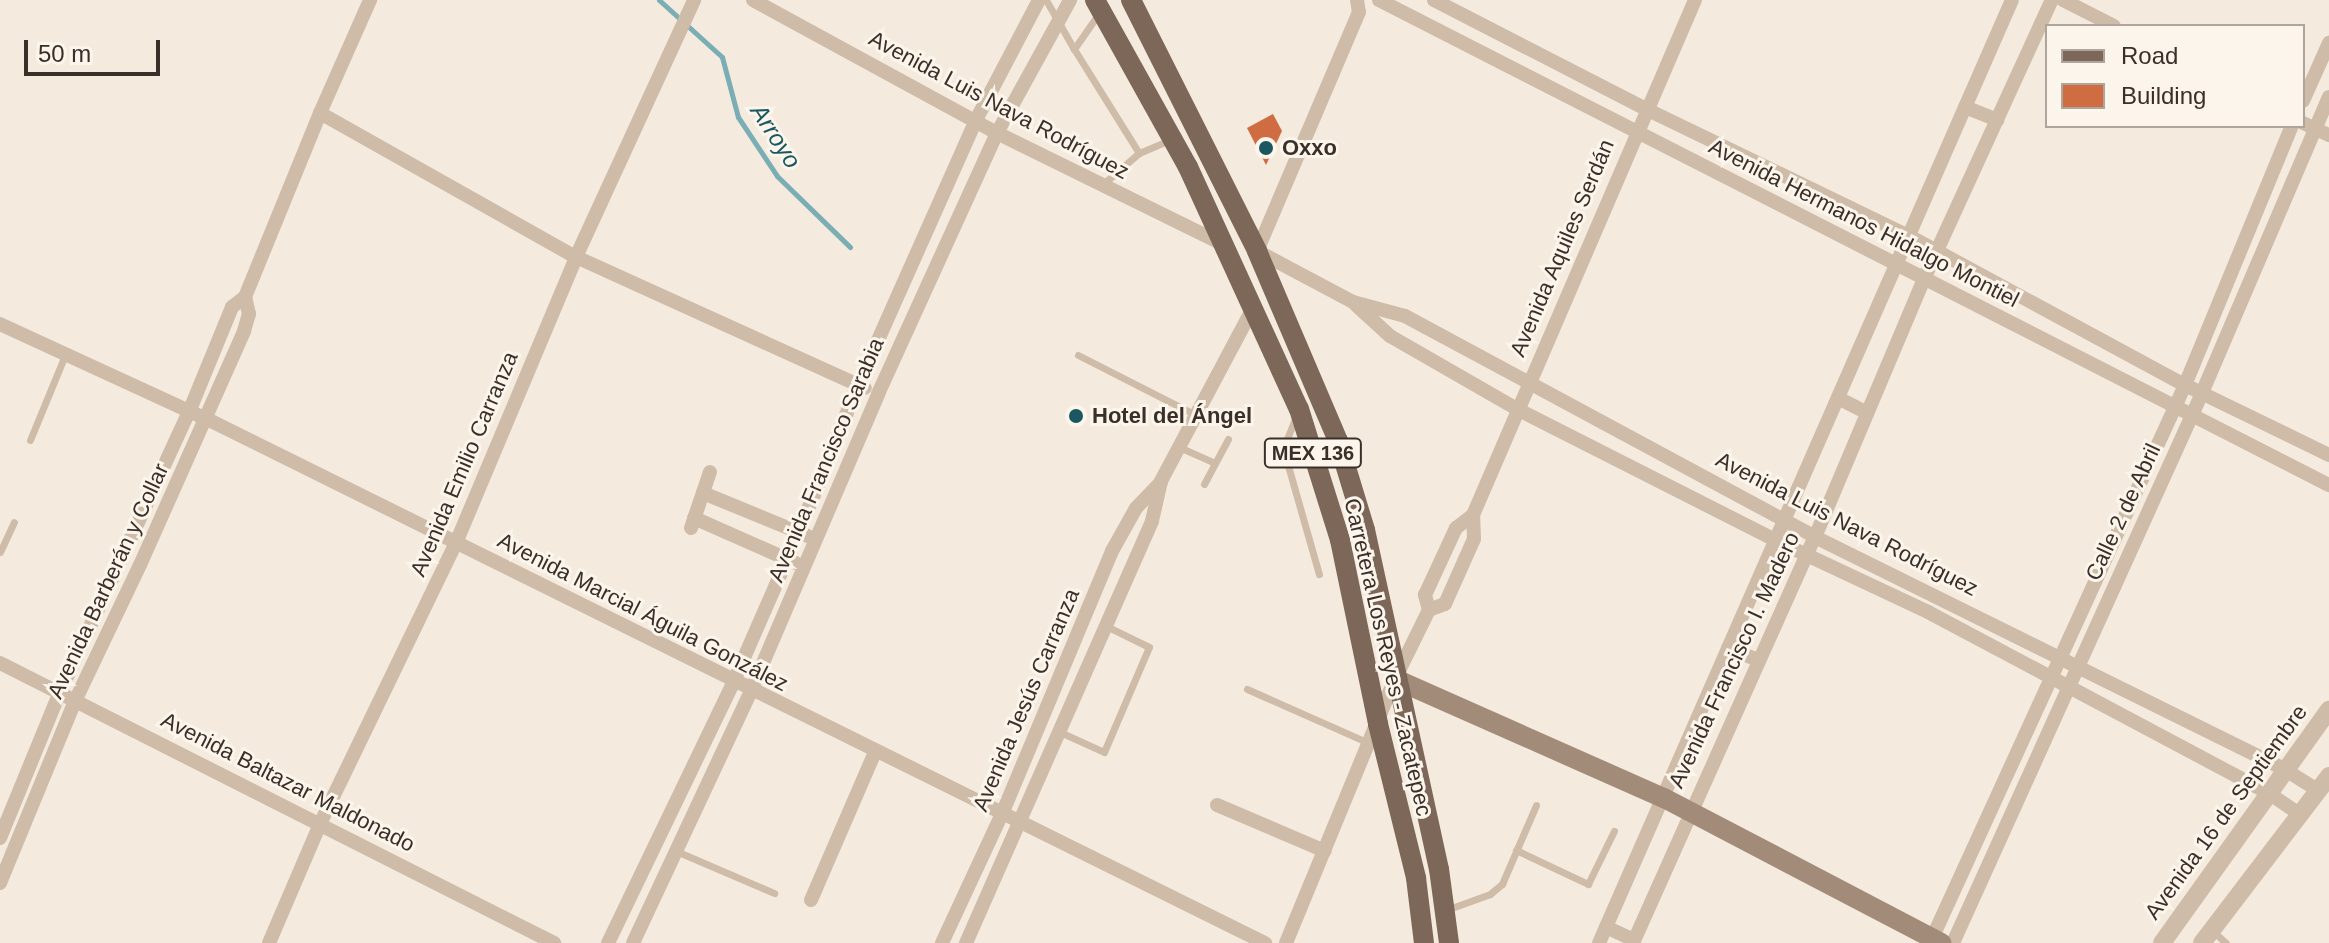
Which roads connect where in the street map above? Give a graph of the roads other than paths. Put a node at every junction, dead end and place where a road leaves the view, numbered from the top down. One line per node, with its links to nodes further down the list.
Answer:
1 (370, 0): 28 (street, Avenida Barberán y Collar)
2 (694, 0): 47 (street, Avenida Emilio Carranza)
3 (753, 0): 29 (street, Avenida Luis Nava Rodríguez)
4 (1039, 0): 29 (street, Avenida Francisco Sarabia)
5 (1046, 0): 17 (lane)
6 (1070, 0): 17 (street, Avenida Francisco Sarabia)
7 (1131, 0): 44 (main road, Carretera Los Reyes - Zacatepec / MEX 136)
8 (1379, 0): 15 (street); 19 (street, Avenida Hermanos Hidalgo Montiel)
9 (1434, 0): 16 (street, Avenida Hermanos Hidalgo Montiel)
10 (1695, 0): 27 (street, Avenida Aquiles Serdán)
11 (2012, 0): 26 (street, Avenida Francisco I. Madero)
12 (2052, 0): 30 (street, Avenida Francisco I. Madero)
13 (2063, 0): 18 (street)
14 (1098, 5): 22 (lane); 35 (main road, Carretera Los Reyes - Zacatepec / MEX 136)
15 (1358, 6): 44 (street)
16 (1457, 11): 19 (street); 21 (street, Avenida Hermanos Hidalgo Montiel)
17 (1059, 23): 22 (lane); 34 (street, Avenida Francisco Sarabia)
18 (2110, 24)
19 (1446, 34): 23 (street, Avenida Hermanos Hidalgo Montiel)
20 (2329, 43): 24 (street)
21 (1526, 47): 23 (street); 27 (street, Avenida Hermanos Hidalgo Montiel)
22 (1074, 49): 37 (lane)
23 (1514, 69): 33 (street, Avenida Hermanos Hidalgo Montiel)
24 (2305, 97)
25 (2329, 97): 32 (street, Calle 2 de Abril)
26 (1965, 107): 30 (street); 42 (street, Avenida Francisco I. Madero)
27 (1648, 110): 33 (street, Avenida Aquiles Serdán); 36 (street, Avenida Hermanos Hidalgo Montiel)
28 (320, 113): 47 (street); 51 (street, Avenida Barberán y Collar)
29 (976, 120): 34 (street, Avenida Luis Nava Rodríguez); 60 (street, Avenida Francisco Sarabia)
30 (1997, 120): 45 (street, Avenida Francisco I. Madero)
31 (2291, 128): 46 (street, Calle 2 de Abril)
32 (2316, 129): 49 (street, Calle 2 de Abril)
33 (1636, 132): 38 (street, Avenida Hermanos Hidalgo Montiel); 59 (street, Avenida Aquiles Serdán)
34 (997, 133): 40 (street, Avenida Luis Nava Rodríguez); 63 (street, Avenida Francisco Sarabia)
35 (1173, 138): 37 (lane); 43 (main road, Carretera Los Reyes - Zacatepec / MEX 136)
36 (1728, 148): 38 (street); 39 (street, Avenida Hermanos Hidalgo Montiel)
37 (1139, 153): 40 (lane)
38 (1717, 173): 41 (street, Avenida Hermanos Hidalgo Montiel)
39 (1787, 177): 41 (street); 42 (street, Avenida Hermanos Hidalgo Montiel)
40 (1102, 185): 43 (street, Avenida Luis Nava Rodríguez)
41 (1777, 203): 48 (street, Avenida Hermanos Hidalgo Montiel)
42 (1909, 236): 45 (street, Avenida Hermanos Hidalgo Montiel); 48 (street, Avenida Francisco I. Madero)
43 (1227, 246): 53 (main road, Carretera Los Reyes - Zacatepec / MEX 136)
44 (1257, 251): 52 (street, Avenida Luis Nava Rodríguez); 114 (main road, Carretera Los Reyes - Zacatepec / MEX 136)
45 (1936, 253): 50 (street, Avenida Francisco I. Madero); 54 (street, Avenida Hermanos Hidalgo Montiel)
46 (2238, 255): 49 (street); 61 (street, Calle 2 de Abril)
47 (576, 257): 60 (street); 95 (street, Avenida Emilio Carranza)
48 (1896, 262): 50 (street, Avenida Hermanos Hidalgo Montiel); 64 (street, Avenida Francisco I. Madero)
49 (2258, 264): 62 (street, Calle 2 de Abril)
50 (1924, 279): 56 (street, Avenida Hermanos Hidalgo Montiel); 69 (street, Avenida Francisco I. Madero)
51 (245, 297): 68 (street, Avenida Barberán y Collar); 72 (street, Avenida Barberán y Collar)
52 (1353, 302): 59 (street, Avenida Luis Nava Rodríguez); 67 (street, Avenida Luis Nava Rodríguez)
53 (1254, 306): 66 (main road, Carretera Los Reyes - Zacatepec / MEX 136); 70 (street, Avenida Jesús Carranza)
54 (2052, 315): 56 (street); 61 (street, Avenida Hermanos Hidalgo Montiel)
55 (0, 324): 57 (street, Avenida Marcial Águila González)
56 (2042, 339): 65 (street, Avenida Hermanos Hidalgo Montiel)
57 (65, 355): 68 (street, Avenida Marcial Águila González); 74 (lane)
58 (1078, 355): 70 (lane)
59 (1528, 383): 67 (street, Avenida Aquiles Serdán); 77 (street, Avenida Luis Nava Rodríguez)
60 (858, 385): 63 (street); 90 (street, Avenida Francisco Sarabia)
61 (2185, 385): 62 (street, Avenida Hermanos Hidalgo Montiel); 65 (street, Calle 2 de Abril)
62 (2202, 393): 71 (street, Calle 2 de Abril); 76 (street, Avenida Hermanos Hidalgo Montiel)
63 (878, 394): 93 (street, Avenida Francisco Sarabia)
64 (1838, 398): 69 (street); 87 (street, Avenida Francisco I. Madero)
65 (2174, 407): 71 (street, Avenida Hermanos Hidalgo Montiel); 89 (street, Calle 2 de Abril)
66 (1299, 409): 103 (lane); 123 (main road, Carretera Los Reyes - Zacatepec / MEX 136)
67 (1517, 409): 81 (street, Avenida Luis Nava Rodríguez); 86 (street, Avenida Aquiles Serdán)
68 (189, 412): 72 (street, Avenida Marcial Águila González); 98 (street, Avenida Barberán y Collar)
69 (1867, 413): 91 (street, Avenida Francisco I. Madero)
70 (1196, 415): 75 (street, Avenida Jesús Carranza)
71 (2191, 415): 80 (street, Avenida Hermanos Hidalgo Montiel); 92 (street, Calle 2 de Abril)
72 (207, 419): 95 (street, Avenida Marcial Águila González); 100 (street, Avenida Barberán y Collar)
73 (1228, 439): 78 (lane)
74 (30, 440)
75 (1179, 447): 78 (lane); 82 (street, Avenida Jesús Carranza)
76 (2325, 452): 80 (street)
77 (1665, 454): 81 (street); 87 (street, Avenida Luis Nava Rodríguez)
78 (1215, 463): 83 (lane)
79 (710, 472): 85 (street)
80 (2311, 475): 84 (street, Avenida Hermanos Hidalgo Montiel)
81 (1653, 479): 94 (street, Avenida Luis Nava Rodríguez)
82 (1161, 481): 108 (street, Avenida Jesús Carranza); 138 (street, Avenida Jesús Carranza)
83 (1204, 484)
84 (2329, 485)
85 (703, 493): 90 (street); 99 (street)
86 (1473, 515): 106 (street, Avenida Aquiles Serdán); 106 (street, Avenida Aquiles Serdán)
87 (1785, 520): 91 (street, Avenida Luis Nava Rodríguez); 94 (street, Avenida Francisco I. Madero)
88 (14, 522): 96 (lane)
89 (2117, 530): 92 (street); 102 (street, Calle 2 de Abril)
90 (799, 532): 93 (street); 99 (street, Avenida Francisco Sarabia)
91 (1815, 537): 97 (street, Avenida Francisco I. Madero); 105 (street, Avenida Luis Nava Rodríguez)
92 (2135, 538): 104 (street, Calle 2 de Abril)
93 (815, 540): 101 (street, Avenida Francisco Sarabia)
94 (1775, 540): 97 (street, Avenida Luis Nava Rodríguez); 109 (street, Avenida Francisco I. Madero)
95 (456, 543): 116 (street, Avenida Marcial Águila González); 142 (street, Avenida Emilio Carranza)
96 (0, 552)
97 (1805, 554): 107 (street, Avenida Luis Nava Rodríguez); 111 (street, Avenida Francisco I. Madero)
98 (124, 556): 100 (street); 120 (street, Avenida Barberán y Collar)
99 (788, 558): 101 (street); 116 (street, Avenida Francisco Sarabia)
100 (140, 565): 121 (street, Avenida Barberán y Collar)
101 (804, 567): 119 (street, Avenida Francisco Sarabia)
102 (2100, 569): 104 (street); 110 (street, Calle 2 de Abril)
103 (1319, 574)
104 (2117, 577): 113 (street, Calle 2 de Abril)
105 (1935, 594): 107 (street); 110 (street, Avenida Luis Nava Rodríguez)
106 (1429, 610): 114 (street, Avenida Aquiles Serdán)
107 (1928, 612): 115 (street, Avenida Luis Nava Rodríguez)
108 (1106, 626): 124 (street, Avenida Jesús Carranza); 124 (lane)
109 (1728, 648): 111 (street); 132 (street, Avenida Francisco I. Madero)
110 (2059, 657): 113 (street, Avenida Luis Nava Rodríguez); 115 (street, Calle 2 de Abril)
111 (1757, 660): 136 (street, Avenida Francisco I. Madero)
112 (0, 663): 120 (street, Avenida Baltazar Maldonado)
113 (2076, 666): 117 (street, Calle 2 de Abril); 129 (street, Avenida Luis Nava Rodríguez)
114 (1395, 679): 123 (street, Avenida Aquiles Serdán); 132 (main road); 152 (main road, Carretera Los Reyes - Zacatepec / MEX 136)
115 (2051, 679): 117 (street, Avenida Luis Nava Rodríguez); 125 (street, Calle 2 de Abril)
116 (733, 683): 119 (street, Avenida Marcial Águila González); 159 (street, Avenida Francisco Sarabia)
117 (2067, 688): 127 (street, Calle 2 de Abril); 131 (street, Avenida Luis Nava Rodríguez)
118 (1247, 689): 126 (lane)
119 (751, 691): 128 (street, Avenida Marcial Águila González); 147 (street, Avenida Francisco Sarabia)
120 (60, 692): 121 (street, Avenida Baltazar Maldonado); 140 (street, Avenida Barberán y Collar)
121 (76, 699): 142 (street, Avenida Baltazar Maldonado); 143 (street, Avenida Barberán y Collar)
122 (2329, 710): 129 (street, Avenida 16 de Septiembre)
123 (1378, 724): 126 (street, Avenida Aquiles Serdán); 165 (main road, Carretera Los Reyes - Zacatepec / MEX 136)
124 (1060, 732): 141 (street, Avenida Jesús Carranza)
125 (2024, 737): 127 (street); 133 (street, Calle 2 de Abril)
126 (1370, 743): 148 (street, Avenida Aquiles Serdán)
127 (2041, 745): 137 (street, Calle 2 de Abril)
128 (875, 752): 138 (street, Avenida Marcial Águila González); 151 (street)
129 (2284, 769): 130 (street, Avenida Luis Nava Rodríguez); 131 (street, Avenida 16 de Septiembre)
130 (2324, 784): 139 (street)
131 (2267, 792): 139 (street, Avenida Luis Nava Rodríguez); 169 (street, Avenida 16 de Septiembre)
132 (1664, 798): 136 (main road); 153 (street, Avenida Francisco I. Madero)
133 (1996, 802): 137 (street); 156 (street, Calle 2 de Abril)
134 (1217, 805): 148 (street)
135 (1536, 805): 146 (lane)
136 (1689, 811): 155 (street, Avenida Francisco I. Madero); 156 (main road)
137 (2012, 811): 168 (street, Calle 2 de Abril)
138 (1002, 814): 141 (street, Avenida Marcial Águila González); 161 (street, Avenida Jesús Carranza)
139 (2301, 815): 154 (street)
140 (10, 816): 143 (street); 145 (street, Avenida Barberán y Collar)
141 (1020, 823): 162 (street, Avenida Jesús Carranza); 163 (street, Avenida Marcial Águila González)
142 (320, 824): 157 (street, Avenida Emilio Carranza); 158 (street, Avenida Baltazar Maldonado)
143 (25, 825): 149 (street, Avenida Barberán y Collar)
144 (1614, 831): 146 (lane)
145 (0, 838)
146 (1516, 850): 152 (lane)
147 (676, 851): 150 (lane); 160 (street, Avenida Francisco Sarabia)
148 (1325, 851): 164 (street, Avenida Aquiles Serdán)
149 (0, 883)
150 (774, 893)
151 (811, 900)
152 (1444, 910): 166 (main road, Carretera Los Reyes - Zacatepec / MEX 136)
153 (1606, 927): 155 (street); 167 (street, Avenida Francisco I. Madero)
154 (2214, 939)
155 (1633, 941)
156 (1934, 941)
157 (269, 943)
158 (554, 943)
159 (608, 943)
160 (633, 943)
161 (942, 943)
162 (966, 943)
163 (1265, 943)
164 (1286, 943)
165 (1424, 943)
166 (1449, 943)
167 (1599, 943)
168 (1953, 943)
169 (2162, 943)

